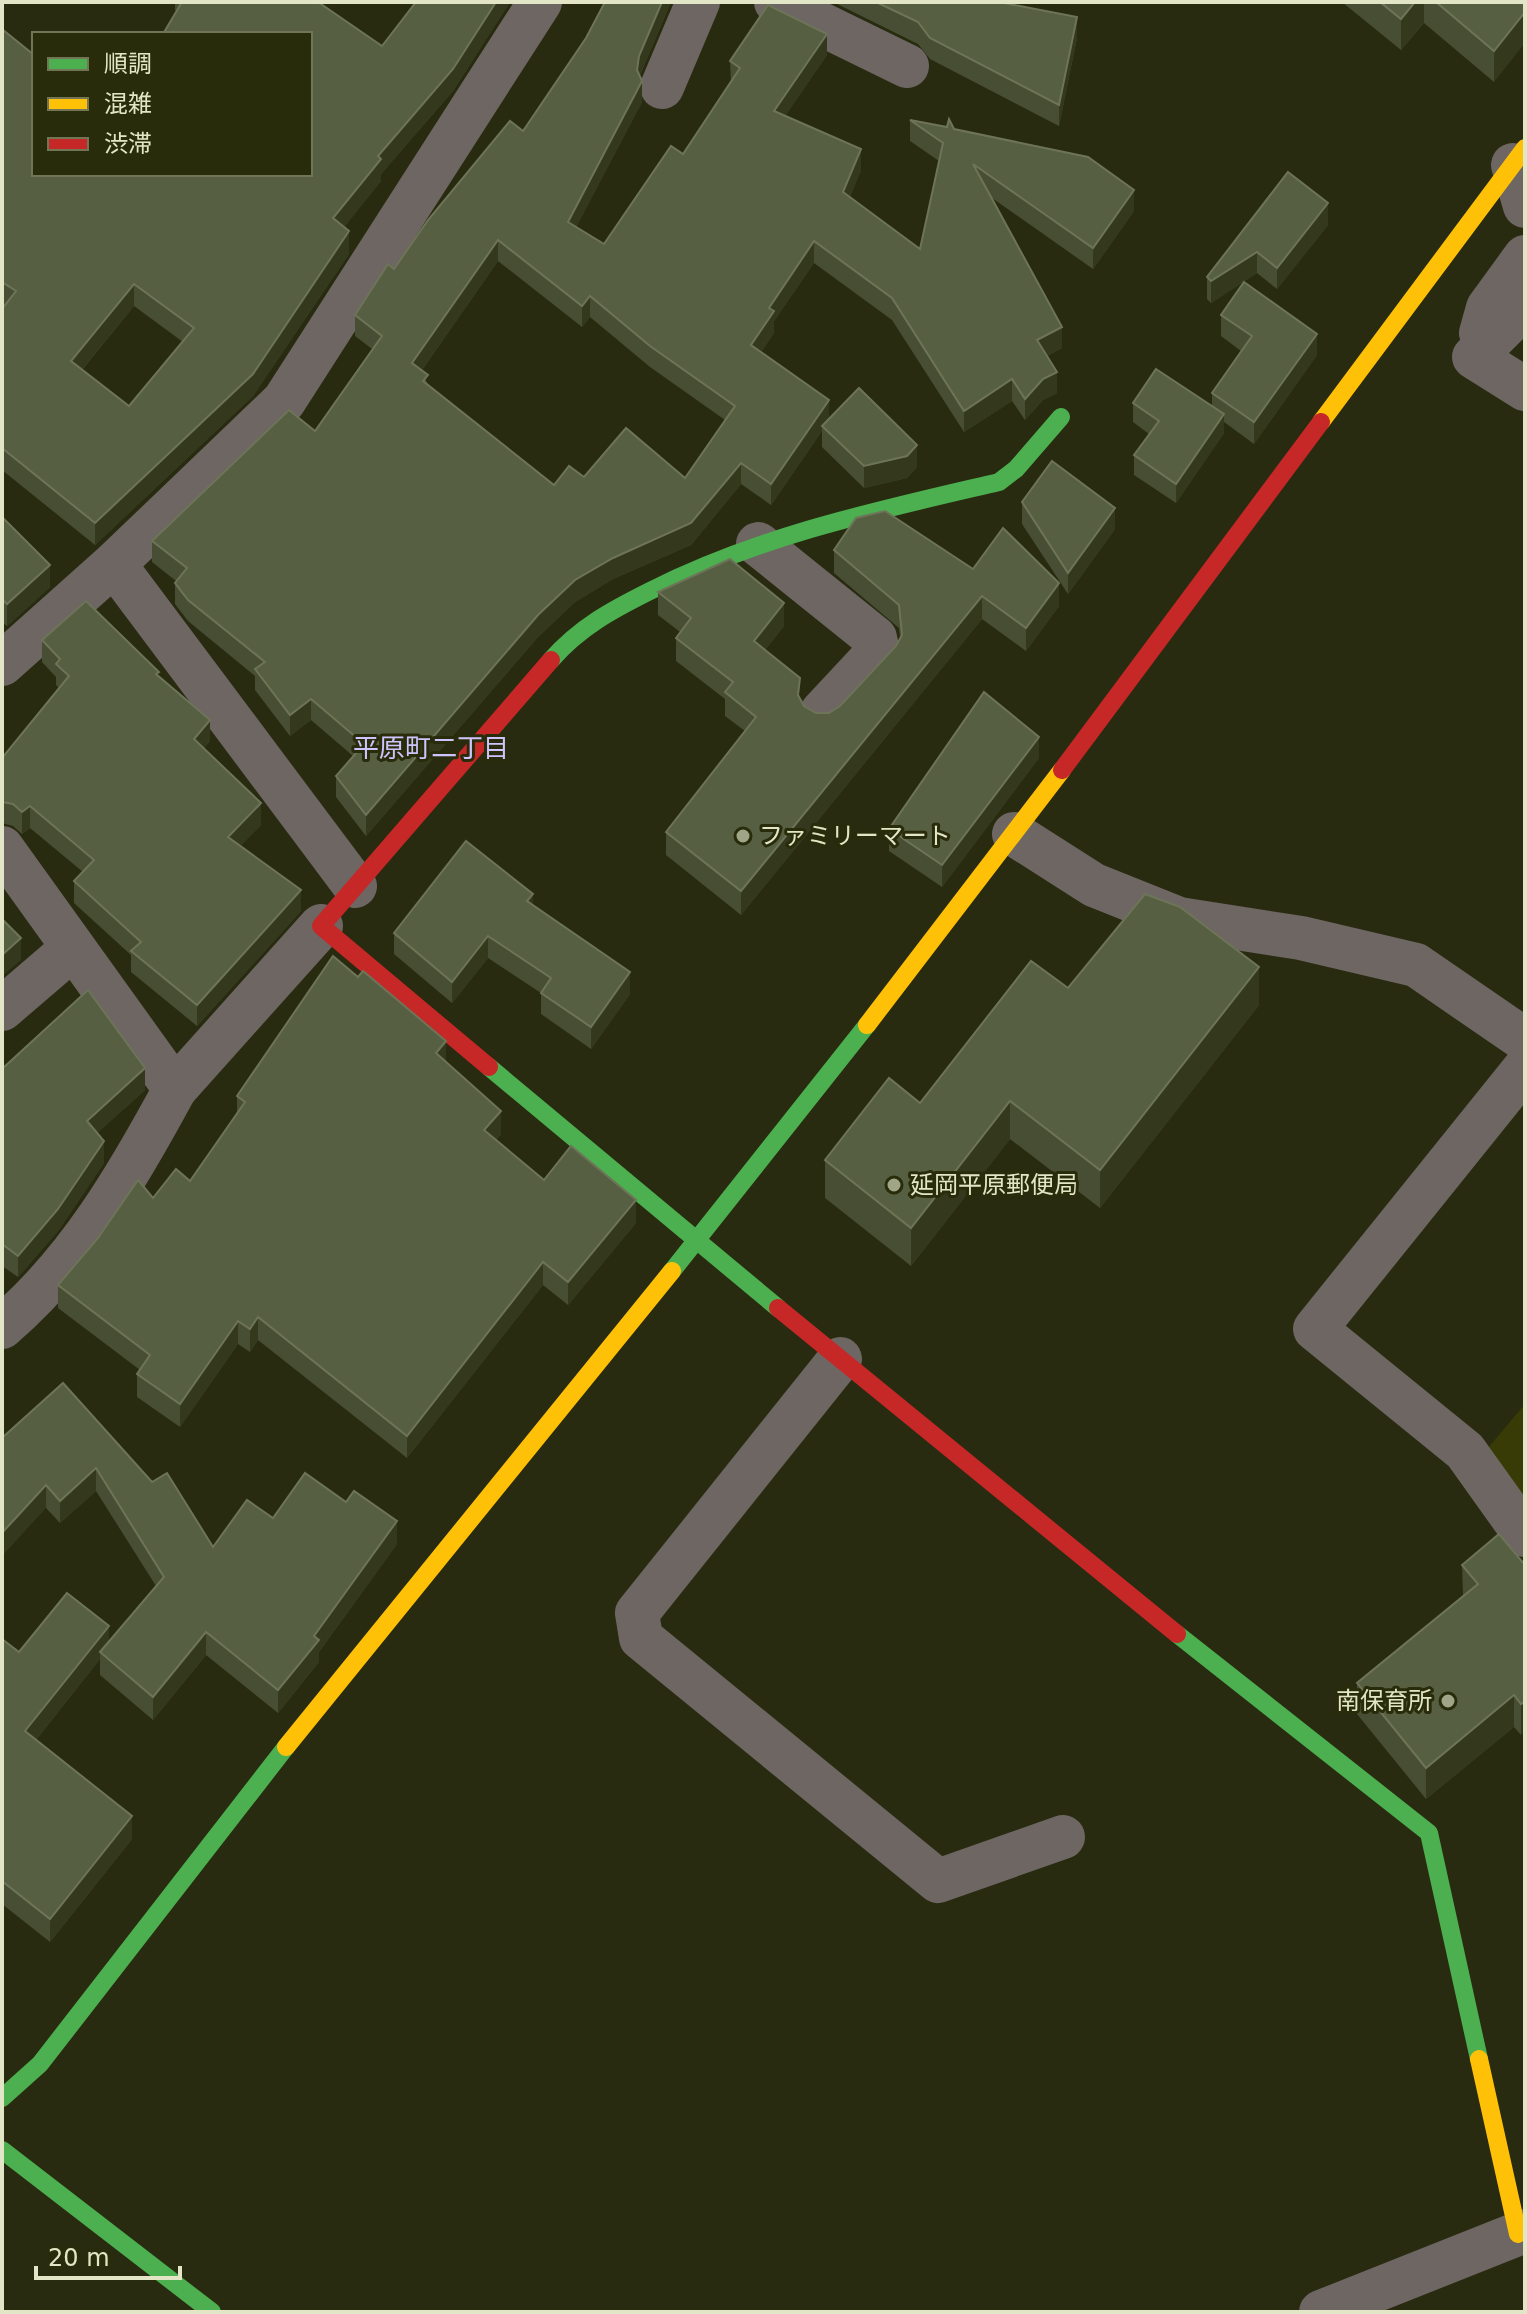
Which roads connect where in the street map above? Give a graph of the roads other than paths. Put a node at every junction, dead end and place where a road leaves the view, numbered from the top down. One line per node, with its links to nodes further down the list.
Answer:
1 (540, 2): 14 (street)
2 (698, 2): 5 (street)
3 (776, 2): 4 (street)
4 (907, 66)
5 (662, 87)
6 (1519, 156): 7 (street); 17 (street)
7 (1525, 206)
8 (1525, 257): 10 (street)
9 (1525, 306): 10 (street)
10 (1474, 357): 11 (street)
11 (1525, 389)
12 (1061, 417): 13 (street)
13 (758, 544): 16 (street); 19 (street)
14 (114, 564): 15 (street); 19 (street)
15 (2, 664)
16 (822, 712)
17 (1014, 834): 23 (street); 26 (street)
18 (2, 848): 21 (street)
19 (355, 886): 20 (street)
20 (321, 926): 25 (street); 26 (street)
21 (73, 948): 22 (street); 25 (street)
22 (2, 1009)
23 (1525, 1040)
24 (1525, 1068): 29 (street)
25 (175, 1089): 27 (street)
26 (694, 1239): 28 (street); 31 (street)
27 (2, 1327)
28 (840, 1359): 30 (street); 33 (street)
29 (1525, 1535)
30 (1063, 1837)
31 (2, 2098)
32 (2, 2150): 34 (street)
33 (1521, 2233): 35 (street)
34 (188, 2305)
35 (1321, 2312)

